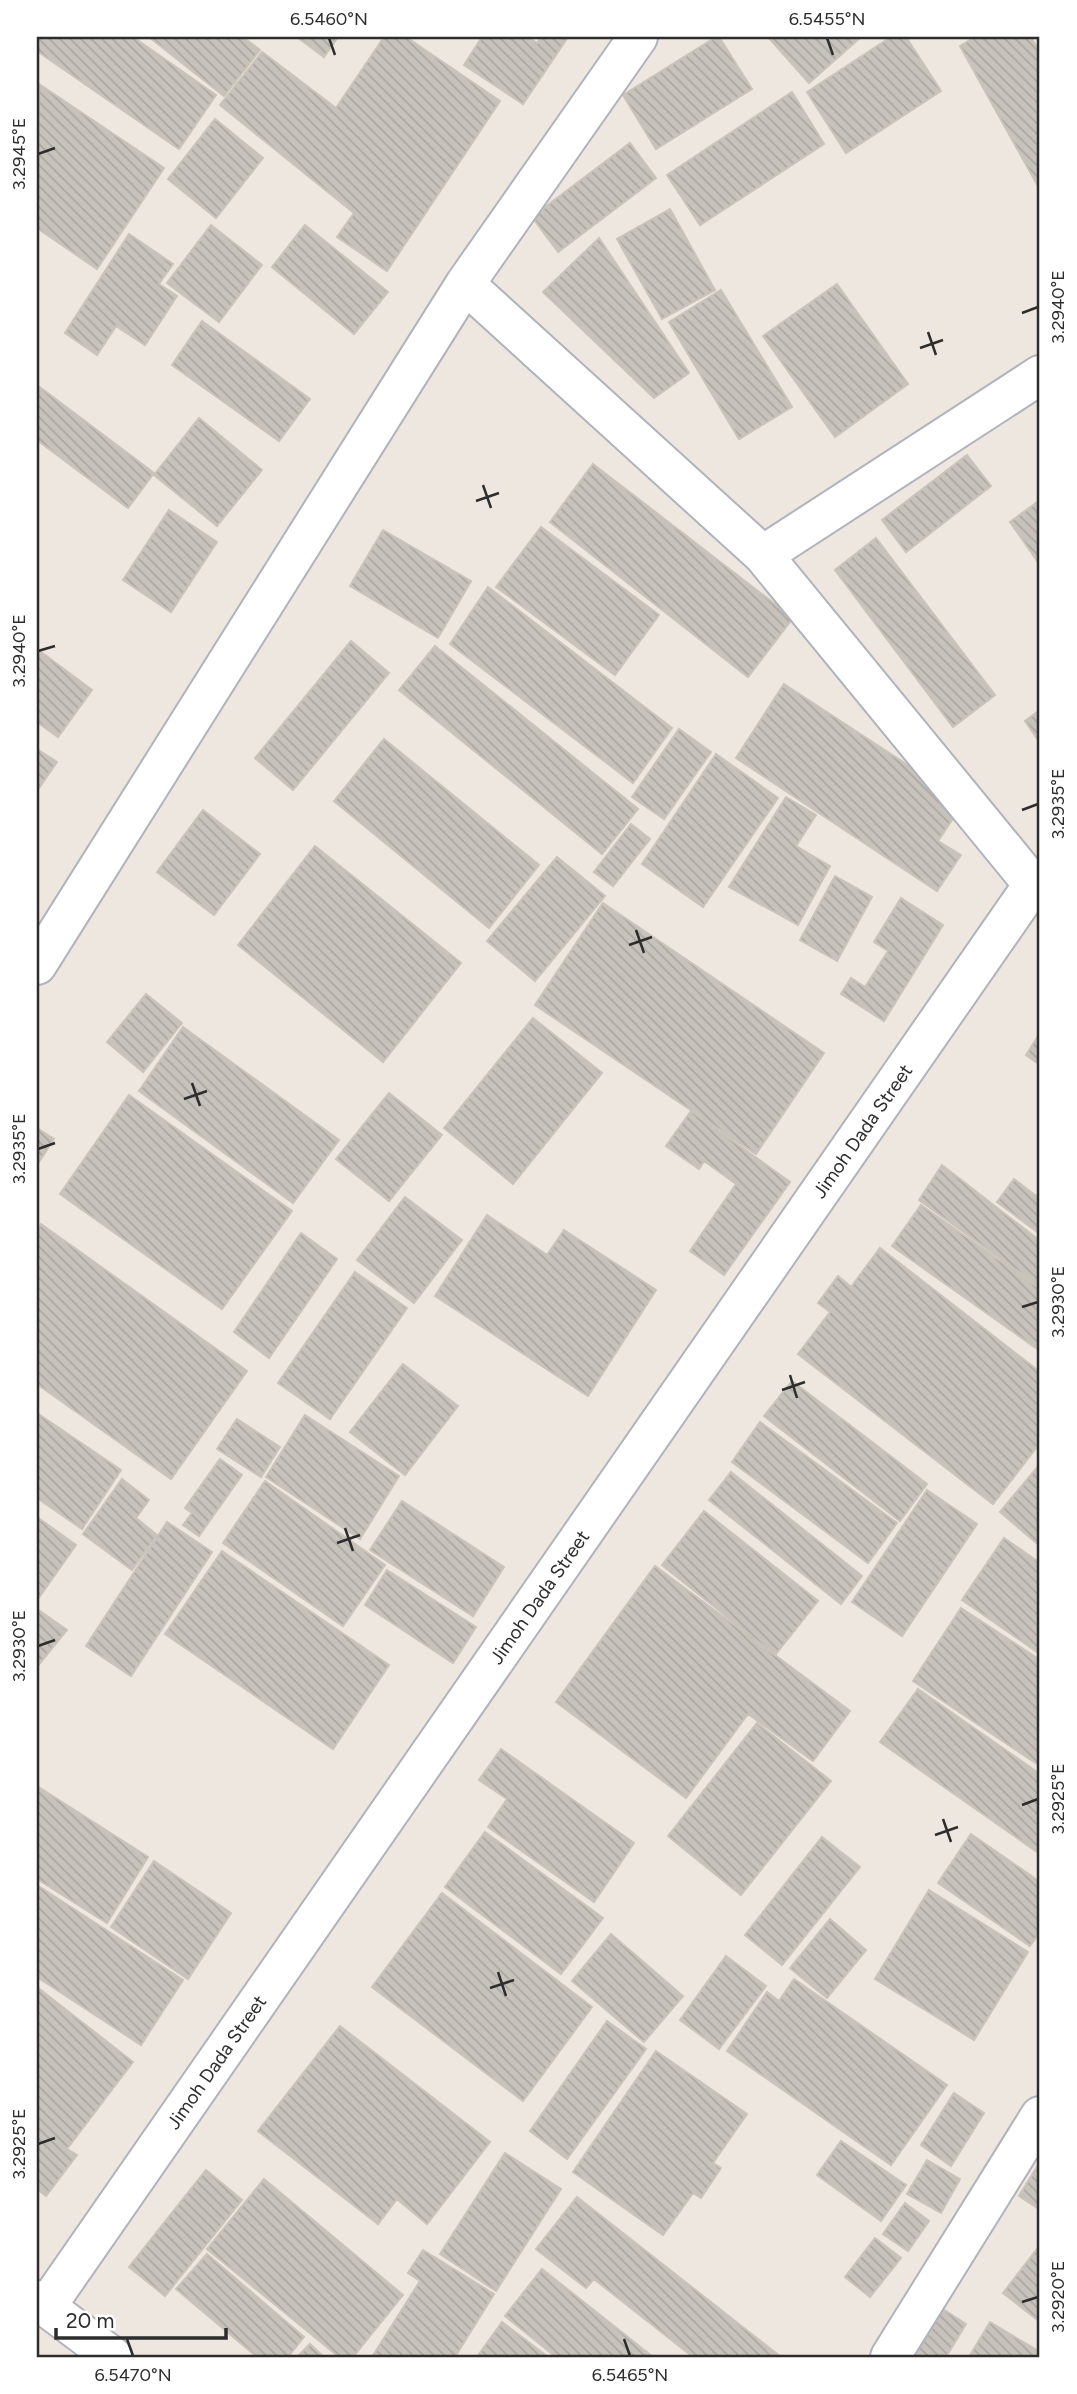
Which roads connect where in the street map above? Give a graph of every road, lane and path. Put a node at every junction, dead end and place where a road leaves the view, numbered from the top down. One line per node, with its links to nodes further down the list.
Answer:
1 (638, 37): 2 (street)
2 (465, 284): 4 (street); 6 (street)
3 (1040, 375): 4 (street)
4 (763, 555): 5 (street)
5 (1036, 889): 8 (street, Jimoh Dada Street)
6 (37, 965)
7 (1040, 2116): 10 (street)
8 (41, 2303): 9 (street)
9 (113, 2357)
10 (890, 2357)

